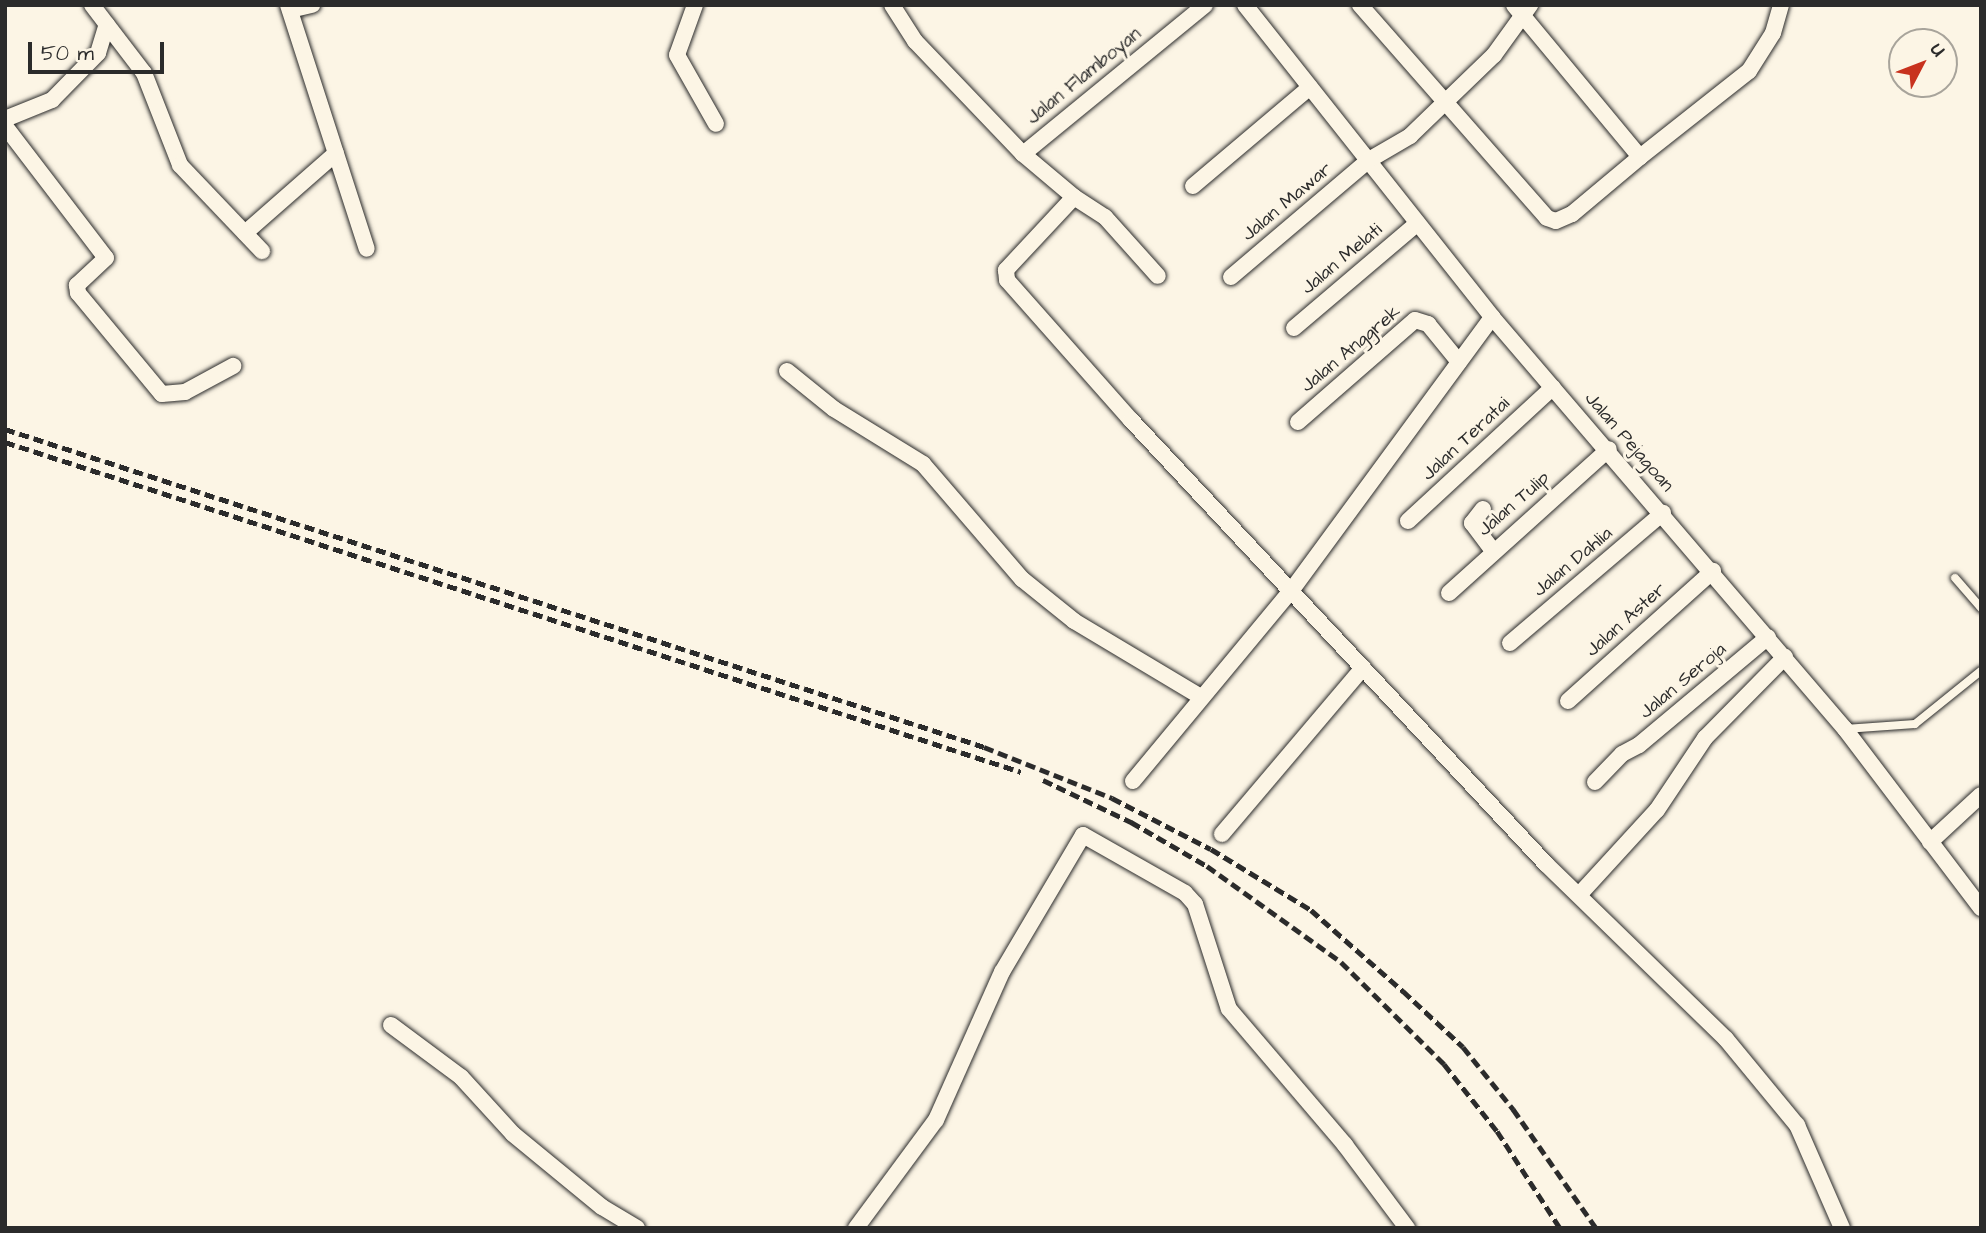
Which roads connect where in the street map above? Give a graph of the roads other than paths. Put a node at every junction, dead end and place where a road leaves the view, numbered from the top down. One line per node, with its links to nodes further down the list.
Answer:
1 (92, 5): 11 (street)
2 (312, 5): 9 (street)
3 (695, 5): 15 (street)
4 (892, 5): 18 (street)
5 (1205, 5): 18 (street, Jalan Flamboyan)
6 (1245, 5): 12 (street, Jalan Pejagoan)
7 (1360, 5): 13 (street)
8 (1781, 5): 19 (street)
9 (289, 8): 17 (street)
10 (1523, 9): 13 (street, Jalan Mawar); 19 (street)
11 (107, 24): 14 (street); 24 (street)
12 (1310, 87): 20 (street, Jalan Pejagoan); 21 (street)
13 (1445, 103): 19 (street); 20 (street, Jalan Mawar)
14 (5, 119)
15 (716, 124)
16 (5, 126): 32 (street)
17 (336, 153): 24 (street); 25 (street)
18 (1023, 154): 22 (street)
19 (1640, 157)
20 (1369, 160): 23 (street, Jalan Pejagoan); 28 (street, Jalan Mawar)
21 (1193, 186)
22 (1074, 197): 27 (street); 43 (street)
23 (1418, 223): 29 (street, Jalan Pejagoan); 30 (street, Jalan Melati)
24 (245, 233): 26 (street)
25 (367, 249)
26 (262, 251)
27 (1158, 276)
28 (1231, 277)
29 (1492, 317): 31 (street); 34 (street, Jalan Pejagoan)
30 (1294, 328)
31 (1459, 362): 35 (street, Jalan Anggrek); 43 (street)
32 (233, 366)
33 (787, 371): 51 (street)
34 (1553, 387): 36 (street, Jalan Pejagoan); 39 (street, Jalan Teratai)
35 (1298, 422)
36 (1609, 449): 38 (street, Jalan Pejagoan); 40 (street, Jalan Tulip)
37 (1483, 509): 40 (street)
38 (1663, 513): 41 (street, Jalan Pejagoan); 47 (street, Jalan Dahlia)
39 (1408, 521)
40 (1492, 550): 44 (street, Jalan Tulip)
41 (1713, 571): 46 (street, Jalan Pejagoan); 52 (street, Jalan Aster)
42 (1955, 578): 45 (lane)
43 (1291, 591): 49 (street); 51 (street)
44 (1449, 593)
45 (1981, 608)
46 (1769, 637): 48 (street, Jalan Pejagoan); 55 (street, Jalan Seroja)
47 (1510, 643)
48 (1785, 657): 53 (street, Jalan Pejagoan); 59 (street)
49 (1363, 668): 57 (street); 59 (street)
50 (1981, 671): 53 (lane)
51 (1201, 697): 54 (street)
52 (1568, 701)
53 (1845, 729): 58 (street, Jalan Pejagoan)
54 (1133, 781)
55 (1595, 782)
56 (1981, 795): 58 (street)
57 (1222, 834)
58 (1930, 842): 60 (street, Jalan Pejagoan)
59 (1579, 895): 65 (street)
60 (1981, 908)
61 (391, 1025): 62 (street)
62 (636, 1228)
63 (856, 1228): 64 (street)
64 (1407, 1228)
65 (1842, 1228)

